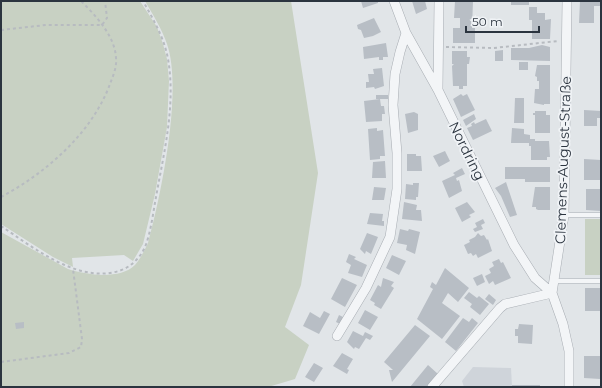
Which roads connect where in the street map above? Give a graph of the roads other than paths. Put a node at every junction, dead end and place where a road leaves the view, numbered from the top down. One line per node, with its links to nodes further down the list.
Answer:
1 (394, 1): 4 (street, Nordring)
2 (439, 1): 5 (street)
3 (567, 1): 6 (street, Clemens-August-Straße)
4 (406, 33): 5 (street, Nordring); 11 (street)
5 (438, 90): 10 (street, Nordring)
6 (564, 215): 7 (lane); 8 (street, Clemens-August-Straße)
7 (601, 215)
8 (554, 281): 9 (lane); 10 (street, Clemens-August-Straße)
9 (601, 281)
10 (552, 293): 12 (street); 13 (street, Clemens-August-Straße)
11 (337, 336)
12 (432, 387)
13 (569, 387)

